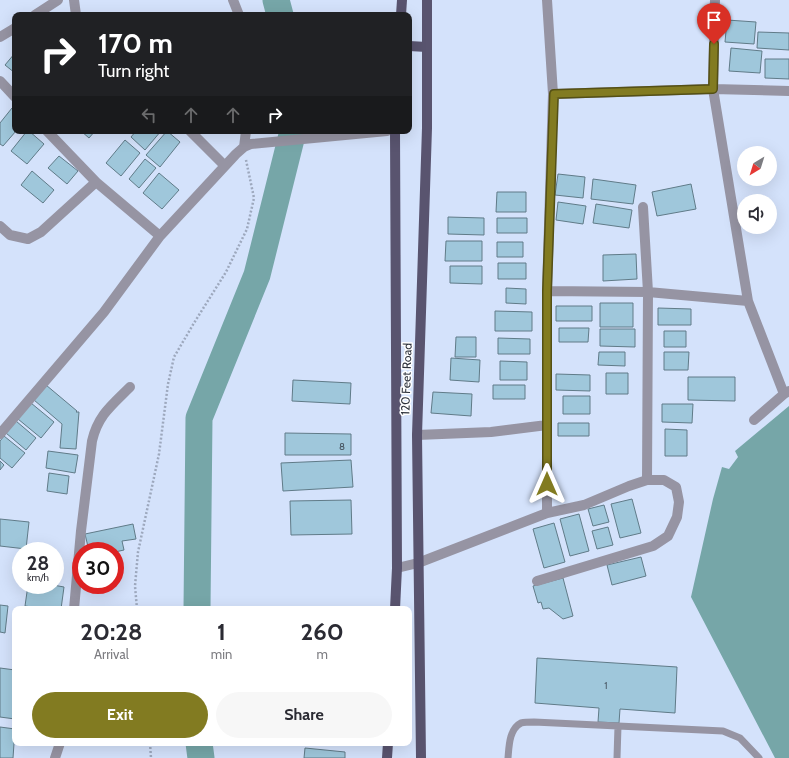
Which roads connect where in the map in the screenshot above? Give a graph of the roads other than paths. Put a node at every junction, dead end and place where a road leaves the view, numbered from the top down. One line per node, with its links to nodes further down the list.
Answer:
1 (58, 0): 8 (street)
2 (74, 0): 9 (street)
3 (233, 0): 10 (street)
4 (402, 0): 11 (main road)
5 (427, 0): 15 (main road, 120 Feet Road)
6 (547, 0): 20 (street)
7 (715, 0): 17 (street)
8 (40, 12)
9 (76, 12)
10 (238, 12)
11 (401, 12)
12 (12, 30): 13 (street)
13 (0, 37)
14 (412, 46): 15 (main road)
15 (427, 47): 40 (main road, 120 Feet Road)
16 (0, 81): 19 (street)
17 (713, 89): 18 (street); 20 (street); 34 (street)
18 (789, 91)
19 (12, 94)
20 (554, 94): 32 (street)
21 (50, 134): 28 (street)
22 (193, 134): 27 (street)
23 (246, 134): 26 (street)
24 (344, 134): 26 (street)
25 (395, 134): 44 (main road, 120 Feet Road)
26 (248, 145): 27 (street)
27 (225, 166): 31 (street)
28 (96, 182): 30 (street); 31 (street)
29 (643, 207): 33 (street)
30 (0, 226)
31 (160, 236): 39 (street)
32 (547, 291): 33 (street); 38 (street)
33 (648, 292): 34 (street); 41 (street)
34 (748, 301): 36 (street)
35 (130, 387): 46 (street)
36 (787, 392): 37 (street)
37 (754, 420)
38 (547, 425): 40 (street); 42 (street)
39 (0, 434)
40 (417, 435): 43 (main road, 120 Feet Road)
41 (647, 480): 42 (street); 45 (street)
42 (547, 513): 43 (street)
43 (418, 563): 44 (street); 53 (main road, 120 Feet Road)
44 (397, 568): 47 (main road, 120 Feet Road)
45 (537, 581)
46 (74, 606)
47 (395, 606)
48 (618, 726): 54 (lane); 55 (lane); 56 (lane)
49 (59, 746): 51 (street)
50 (388, 746): 52 (main road)
51 (56, 758)
52 (387, 758)
53 (421, 758)
54 (508, 758)
55 (617, 758)
56 (759, 758)

